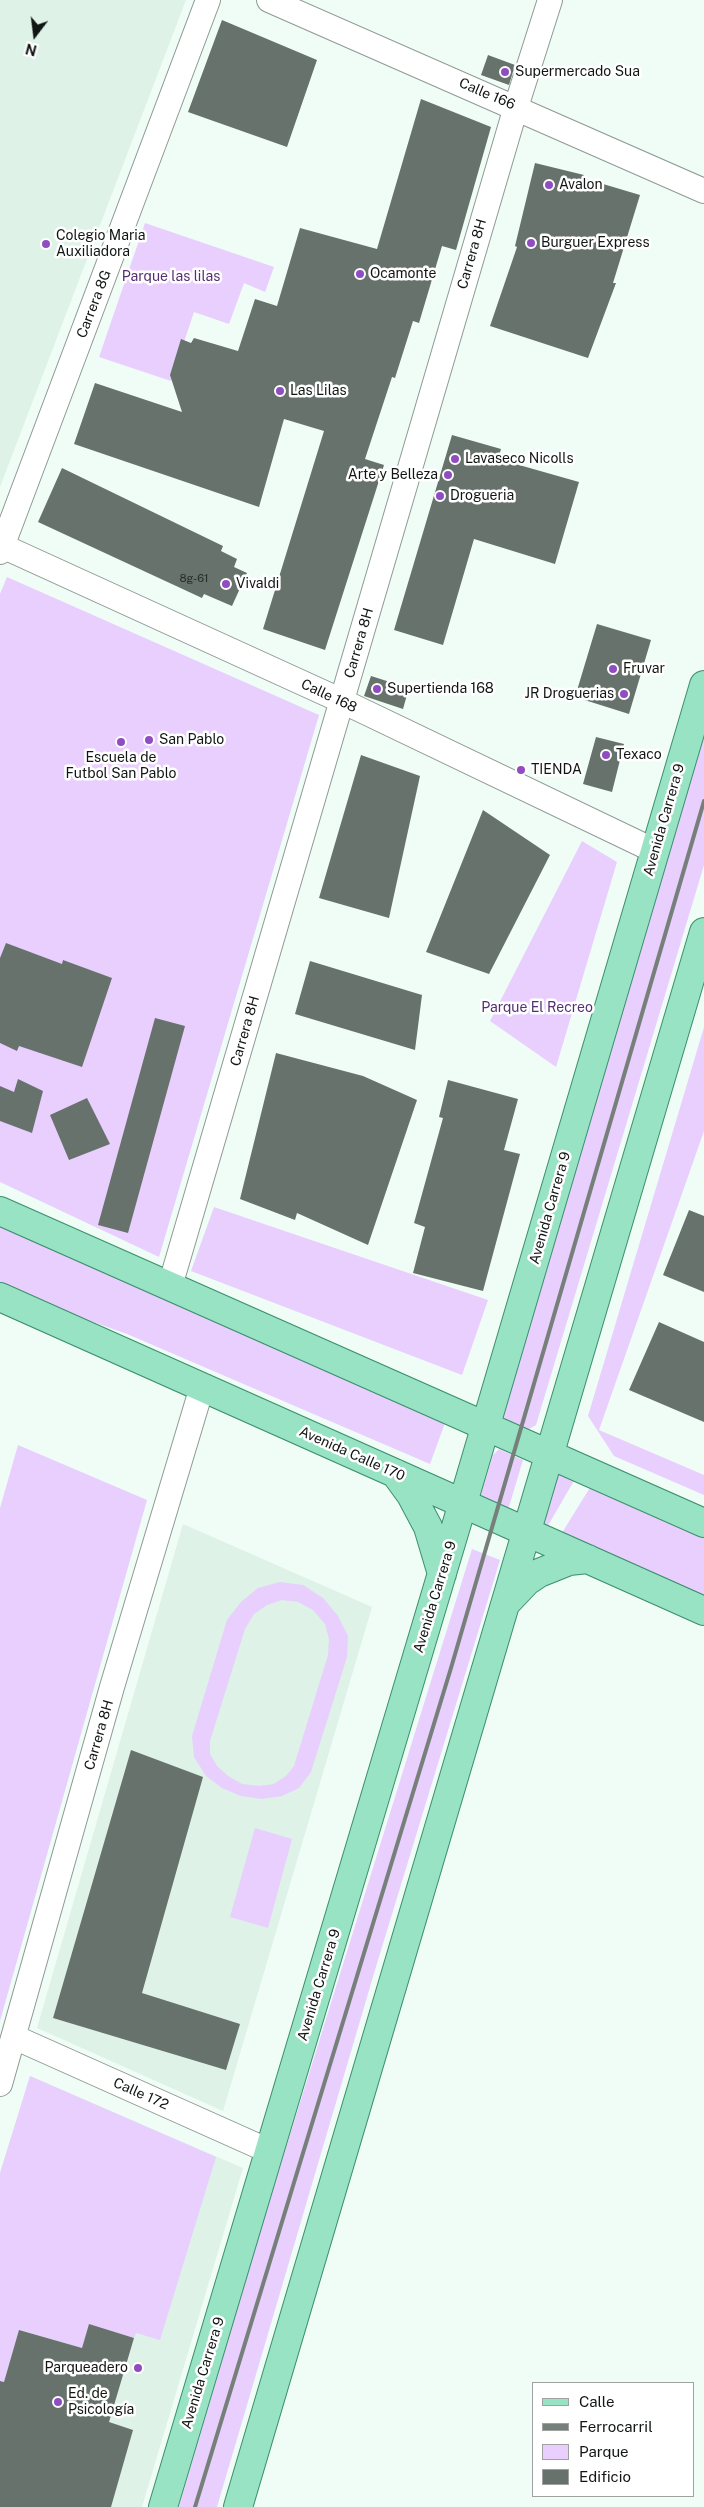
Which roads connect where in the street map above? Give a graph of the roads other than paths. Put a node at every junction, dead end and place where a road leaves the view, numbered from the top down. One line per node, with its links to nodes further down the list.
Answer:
1 (208, 0): 6 (street, Carrera 8G)
2 (269, 0): 4 (street, Calle 166)
3 (550, 0): 4 (street, Carrera 8H)
4 (516, 106): 5 (street, Calle 166); 8 (street, Carrera 8H)
5 (704, 191)
6 (1, 548): 8 (street, Calle 168)
7 (704, 685): 9 (main road, Avenida Carrera 9)
8 (342, 701): 9 (street, Calle 168); 12 (street, Carrera 8H)
9 (655, 852): 15 (main road, Avenida Carrera 9)
10 (704, 932): 16 (main road)
11 (0, 1211): 12 (main road)
12 (170, 1286): 15 (main road)
13 (0, 1297): 14 (main road, Avenida Calle 170)
14 (202, 1387): 17 (main road, Avenida Calle 170); 25 (street, Carrera 8H)
15 (486, 1425): 16 (main road); 18 (main road, Avenida Carrera 9)
16 (550, 1454): 19 (main road); 20 (main road)
17 (395, 1473): 18 (main road, Avenida Calle 170); 22 (main road)
18 (463, 1503): 20 (main road, Avenida Calle 170); 22 (main road, Avenida Carrera 9)
19 (704, 1523)
20 (527, 1532): 21 (main road, Avenida Calle 170); 23 (main road)
21 (588, 1559): 23 (main road); 24 (main road, Avenida Calle 170)
22 (442, 1574): 27 (main road, Avenida Carrera 9)
23 (507, 1602): 29 (main road)
24 (704, 1611)
25 (14, 2037): 26 (street, Carrera 8H); 27 (street, Calle 172)
26 (0, 2084)
27 (269, 2151): 28 (main road, Avenida Carrera 9)
28 (163, 2507)
29 (238, 2507)

